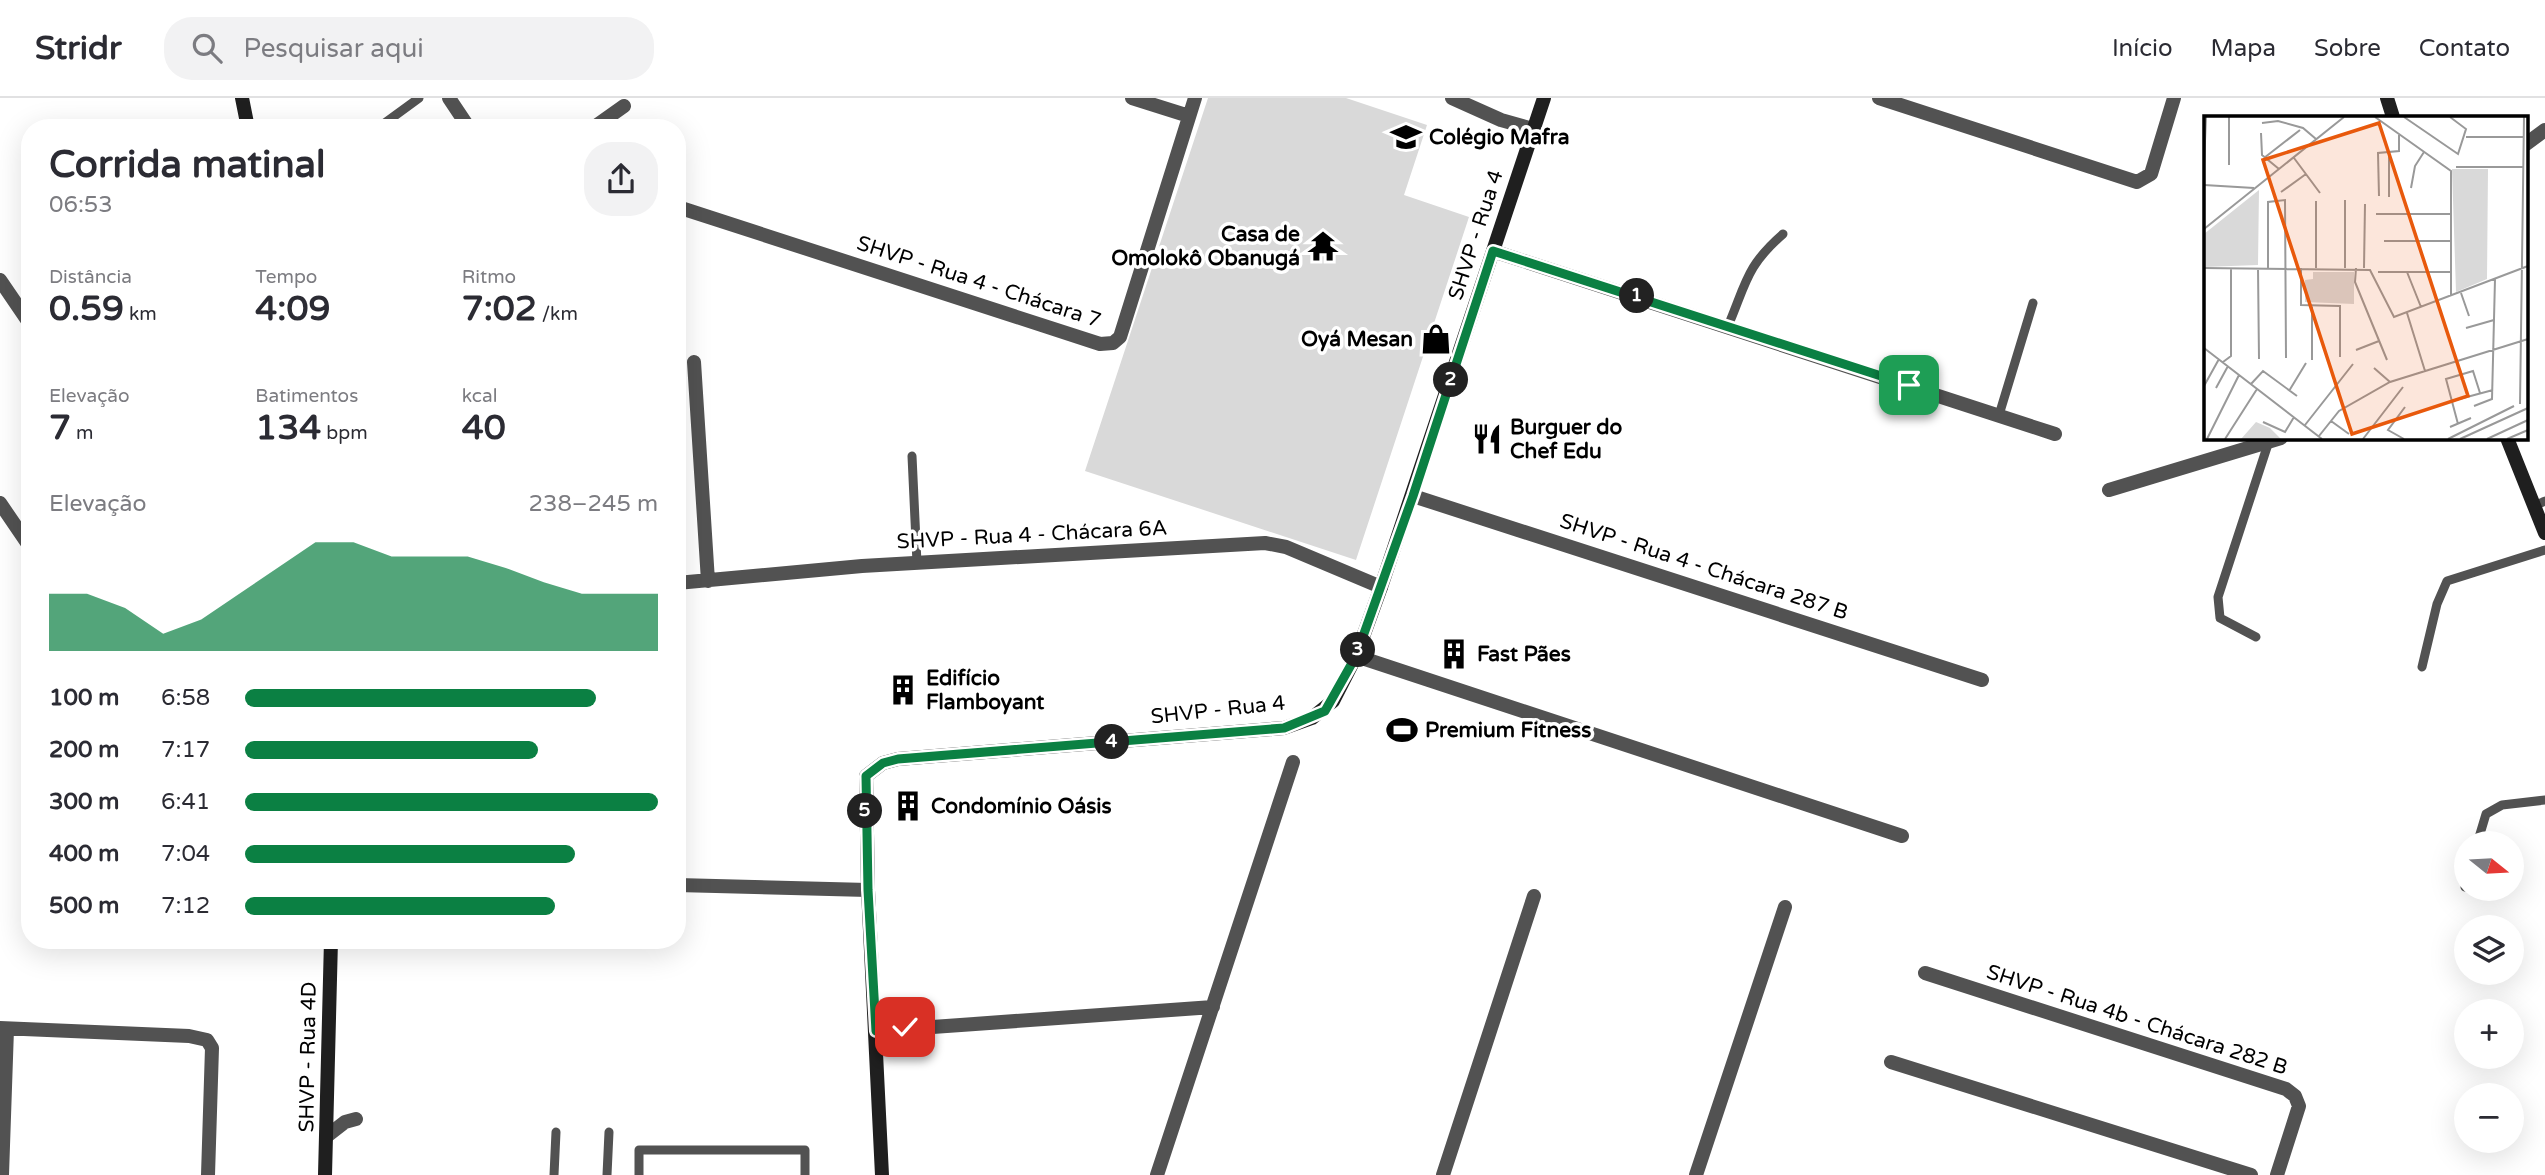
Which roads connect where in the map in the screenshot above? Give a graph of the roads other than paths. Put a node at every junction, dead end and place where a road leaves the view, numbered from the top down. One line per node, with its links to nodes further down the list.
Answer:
1 (242, 98): 14 (street)
2 (419, 98): 15 (lane)
3 (449, 98): 16 (street)
4 (1132, 98): 12 (street)
5 (1195, 98): 12 (street, SHVP - Rua 4 - Chácara 7)
6 (1452, 98): 18 (street)
7 (1544, 98): 18 (street, SHVP - Rua 4)
8 (1879, 98): 9 (street)
9 (2174, 98)
10 (2386, 98): 13 (street)
11 (624, 106): 17 (street)
12 (1189, 116): 21 (street, SHVP - Rua 4 - Chácara 7)
13 (2393, 116)
14 (246, 119)
15 (390, 119)
16 (463, 119)
17 (606, 119)
18 (1533, 129): 23 (street, SHVP - Rua 4)
19 (2545, 130): 20 (street)
20 (2528, 143)
21 (686, 210)
22 (1783, 234): 27 (lane)
23 (1493, 251): 27 (street); 35 (street, SHVP - Rua 4)
24 (0, 280): 26 (street)
25 (2033, 303): 29 (lane)
26 (21, 311)
27 (1728, 326): 29 (street)
28 (694, 362): 42 (street)
29 (1999, 415): 30 (street)
30 (2055, 433)
31 (2275, 439): 34 (street); 45 (lane)
32 (2508, 439): 37 (street)
33 (912, 456): 41 (lane)
34 (2109, 489)
35 (1413, 496): 44 (street, SHVP - Rua 4); 48 (street, SHVP - Rua 4 - Chácara 287 B)
36 (0, 503): 39 (street)
37 (2540, 503): 38 (street)
38 (2545, 533)
39 (21, 534)
40 (2545, 550): 47 (lane)
41 (917, 563): 42 (street, SHVP - Rua 4 - Chácara 6A); 44 (street, SHVP - Rua 4 - Chácara 6A)
42 (708, 581): 43 (street, SHVP - Rua 4 - Chácara 6A)
43 (686, 582)
44 (1381, 587): 46 (street, SHVP - Rua 4)
45 (2256, 637)
46 (1356, 656): 52 (street); 54 (street, SHVP - Rua 4)
47 (2422, 667)
48 (1982, 680)
49 (1293, 762): 59 (street)
50 (2545, 800): 51 (lane)
51 (2481, 831)
52 (1902, 836)
53 (686, 885): 54 (street)
54 (868, 890): 61 (street, SHVP - Rua 4)
55 (1534, 896): 76 (street)
56 (1785, 907): 77 (street)
57 (331, 949): 63 (street, SHVP - Rua 4D)
58 (1925, 973): 79 (street, SHVP - Rua 4b - Chácara 282 B)
59 (1213, 1007): 61 (street); 75 (street)
60 (4, 1029): 67 (street); 68 (street)
61 (876, 1031): 74 (street, SHVP - Rua 4)
62 (1891, 1062): 78 (street)
63 (328, 1108): 66 (street, SHVP - Rua 4D); 66 (street)
64 (555, 1132): 70 (lane)
65 (609, 1132): 71 (lane)
66 (327, 1136): 69 (street, SHVP - Rua 4D)
67 (2, 1175)
68 (208, 1175)
69 (324, 1175)
70 (554, 1175)
71 (607, 1175)
72 (639, 1175): 73 (lane)
73 (805, 1175)
74 (882, 1175)
75 (1157, 1175)
76 (1443, 1175)
77 (1696, 1175)
78 (2251, 1175)
79 (2277, 1175)

